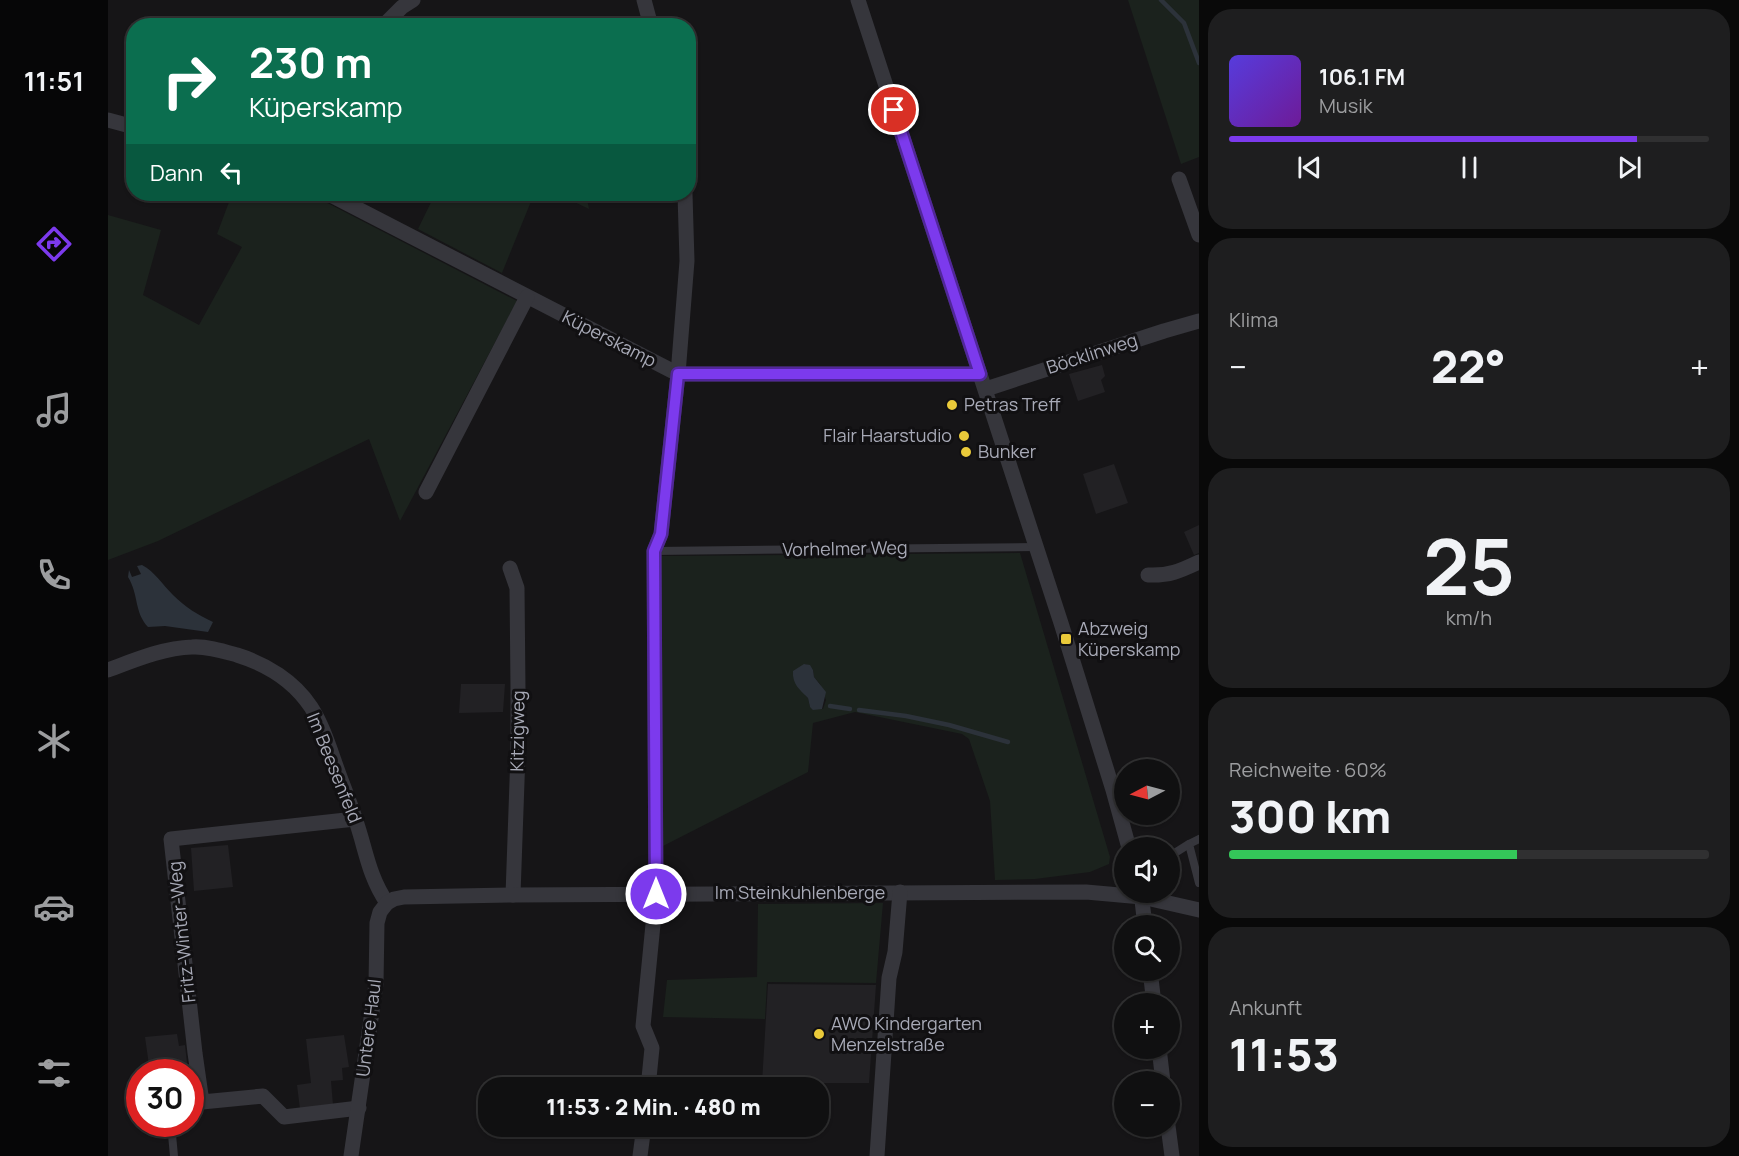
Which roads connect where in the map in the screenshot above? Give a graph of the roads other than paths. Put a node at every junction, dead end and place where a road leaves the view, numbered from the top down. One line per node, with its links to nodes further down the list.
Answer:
1 (413, 0): 4 (street)
2 (644, 0): 5 (street)
3 (858, 0): 15 (street)
4 (391, 18)
5 (649, 18)
6 (108, 120): 7 (street)
7 (126, 125)
8 (1179, 179): 11 (street)
9 (343, 201): 12 (street, Küperskamp)
10 (685, 201): 14 (street)
11 (1199, 236)
12 (527, 297): 14 (street, Küperskamp); 17 (street)
13 (1199, 321): 16 (street, Böcklinweg)
14 (678, 374): 15 (street, Küperskamp); 19 (street)
15 (980, 374): 16 (street)
16 (986, 389): 18 (street)
17 (426, 492)
18 (1036, 547): 19 (lane, Vorhelmer Weg); 25 (street)
19 (654, 551): 32 (street)
20 (1199, 562): 22 (street)
21 (510, 568): 33 (street, Kitzigweg)
22 (1148, 575)
23 (108, 670): 24 (street, Im Beesenfeld)
24 (356, 819): 34 (street, Im Beesenfeld); 37 (street, Fritz-Winter-Weg)
25 (1126, 837)
26 (1199, 839): 27 (lane)
27 (1189, 844): 28 (lane); 29 (lane)
28 (1180, 850)
29 (1199, 883)
30 (900, 892): 31 (street, Im Steinkuhlenberge); 32 (street, Im Steinkuhlenberge); 47 (street)
31 (1114, 893)
32 (656, 894): 33 (street, Im Steinkuhlenberge); 38 (street)
33 (513, 895): 34 (street, Im Steinkuhlenberge)
34 (387, 903): 40 (street, Untere Haul)
35 (1174, 903): 36 (street, Im Steinkuhlenberge)
36 (1199, 910)
37 (195, 1059)
38 (649, 1077)
39 (204, 1102): 40 (street, Fritz-Winter-Weg)
40 (359, 1108): 45 (street, Untere Haul)
41 (172, 1137): 44 (lane)
42 (643, 1137): 46 (street)
43 (1169, 1137): 48 (street)
44 (174, 1156)
45 (351, 1156)
46 (640, 1156)
47 (877, 1156)
48 (1172, 1156)

